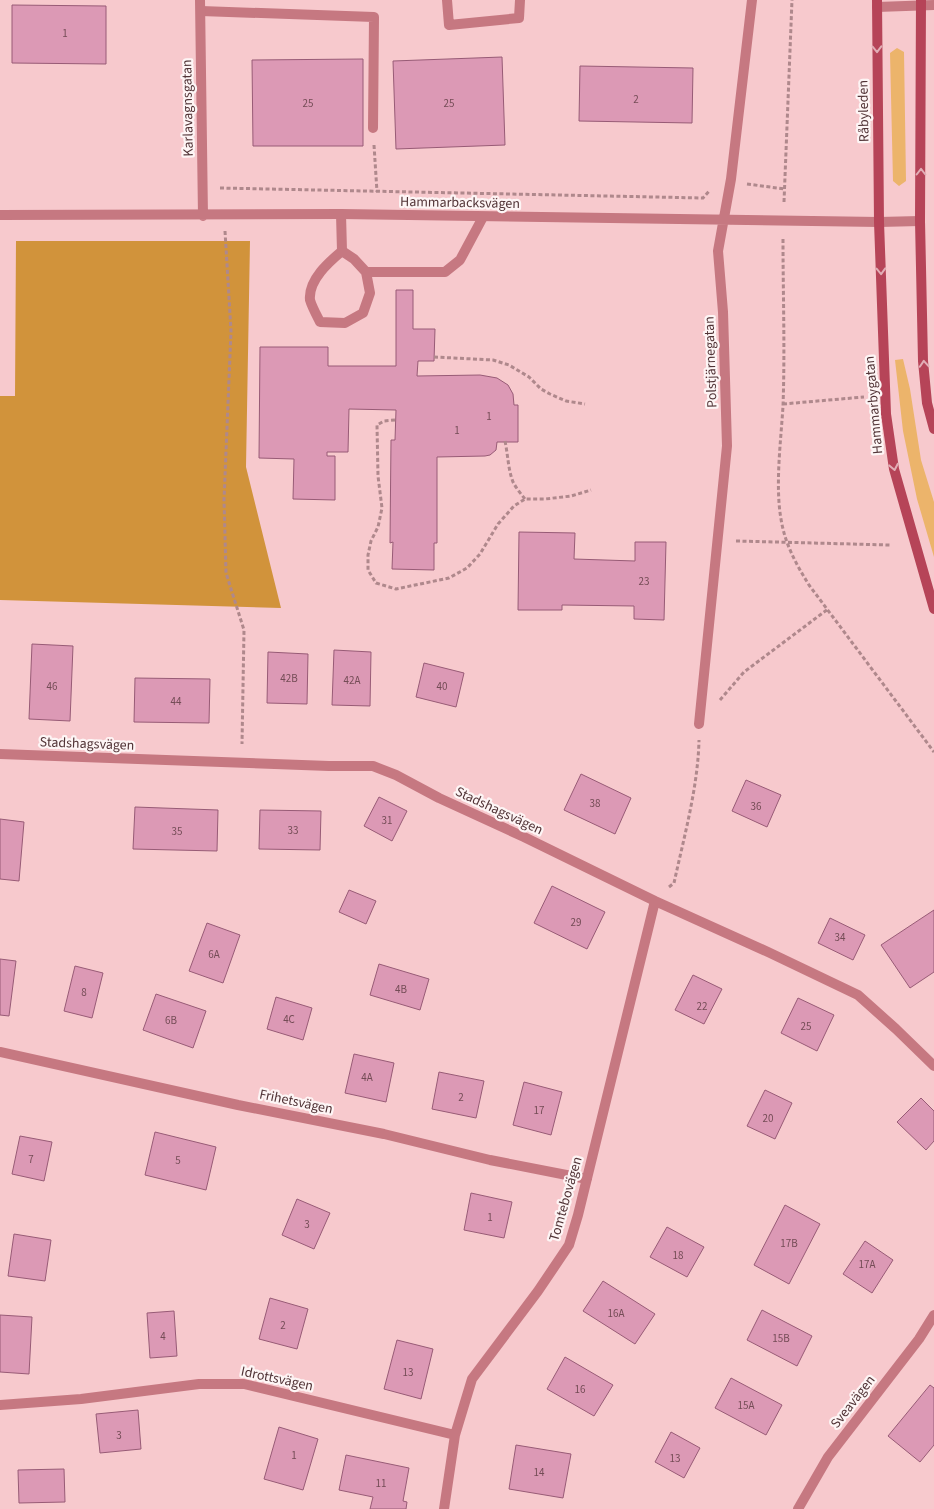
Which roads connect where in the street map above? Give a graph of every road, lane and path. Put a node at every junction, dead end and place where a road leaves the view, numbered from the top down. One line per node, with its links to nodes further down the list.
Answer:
1 (200, 0): 8 (street, Karlavagnsgatan)
2 (447, 0): 3 (street)
3 (520, 0)
4 (752, 0): 10 (street, Polstjärnegatan)
5 (921, 2): 6 (street); 7 (street); 20 (main road, one-way to 5)
6 (877, 3): 21 (main road, Råbyleden, one-way to 21)
7 (934, 5)
8 (201, 11): 9 (street); 11 (street, Karlavagnsgatan)
9 (373, 128): 13 (path)
10 (731, 182): 12 (path); 13 (path); 19 (street, Polstjärnegatan)
11 (203, 186): 13 (path); 17 (street, Karlavagnsgatan)
12 (785, 190)
13 (377, 192)
14 (341, 214): 16 (street, Hammarbacksvägen); 18 (street, Hammarbacksvägen); 22 (street)
15 (0, 215): 17 (street, Hammarbacksvägen)
16 (226, 215): 17 (street, Hammarbacksvägen); 40 (path)
17 (203, 216)
18 (483, 217): 19 (street, Hammarbacksvägen); 23 (street)
19 (724, 220): 21 (street, Hammarbacksvägen); 32 (street, Polstjärnegatan)
20 (920, 221): 21 (street, Hammarbacksvägen); 28 (main road, one-way to 20)
21 (879, 222): 36 (main road, Hammarbygatan, one-way to 36)
22 (342, 251): 23 (street); 23 (street)
23 (366, 272)
24 (434, 357): 26 (path)
25 (864, 397): 33 (path)
26 (585, 404)
27 (395, 420): 31 (path)
28 (934, 429)
29 (506, 442): 31 (path)
30 (591, 490): 31 (path)
31 (525, 499)
32 (718, 539): 33 (path); 37 (street, Polstjärnegatan)
33 (787, 542): 34 (path); 35 (path)
34 (890, 544)
35 (828, 609): 37 (path); 38 (path)
36 (934, 610)
37 (699, 724): 41 (path)
38 (934, 752)
39 (0, 754): 40 (street, Stadshagsvägen)
40 (242, 762): 41 (street, Stadshagsvägen)
41 (655, 901): 43 (street, Stadshagsvägen); 44 (street, Tomtebovägen)
42 (0, 1052): 44 (street, Frihetsvägen)
43 (934, 1066)
44 (587, 1179): 47 (street, Tomtebovägen)
45 (934, 1315): 49 (street, Sveavägen)
46 (0, 1405): 47 (street, Idrottsvägen)
47 (455, 1435): 48 (street, Tomtebovägen)
48 (444, 1509)
49 (798, 1509)

